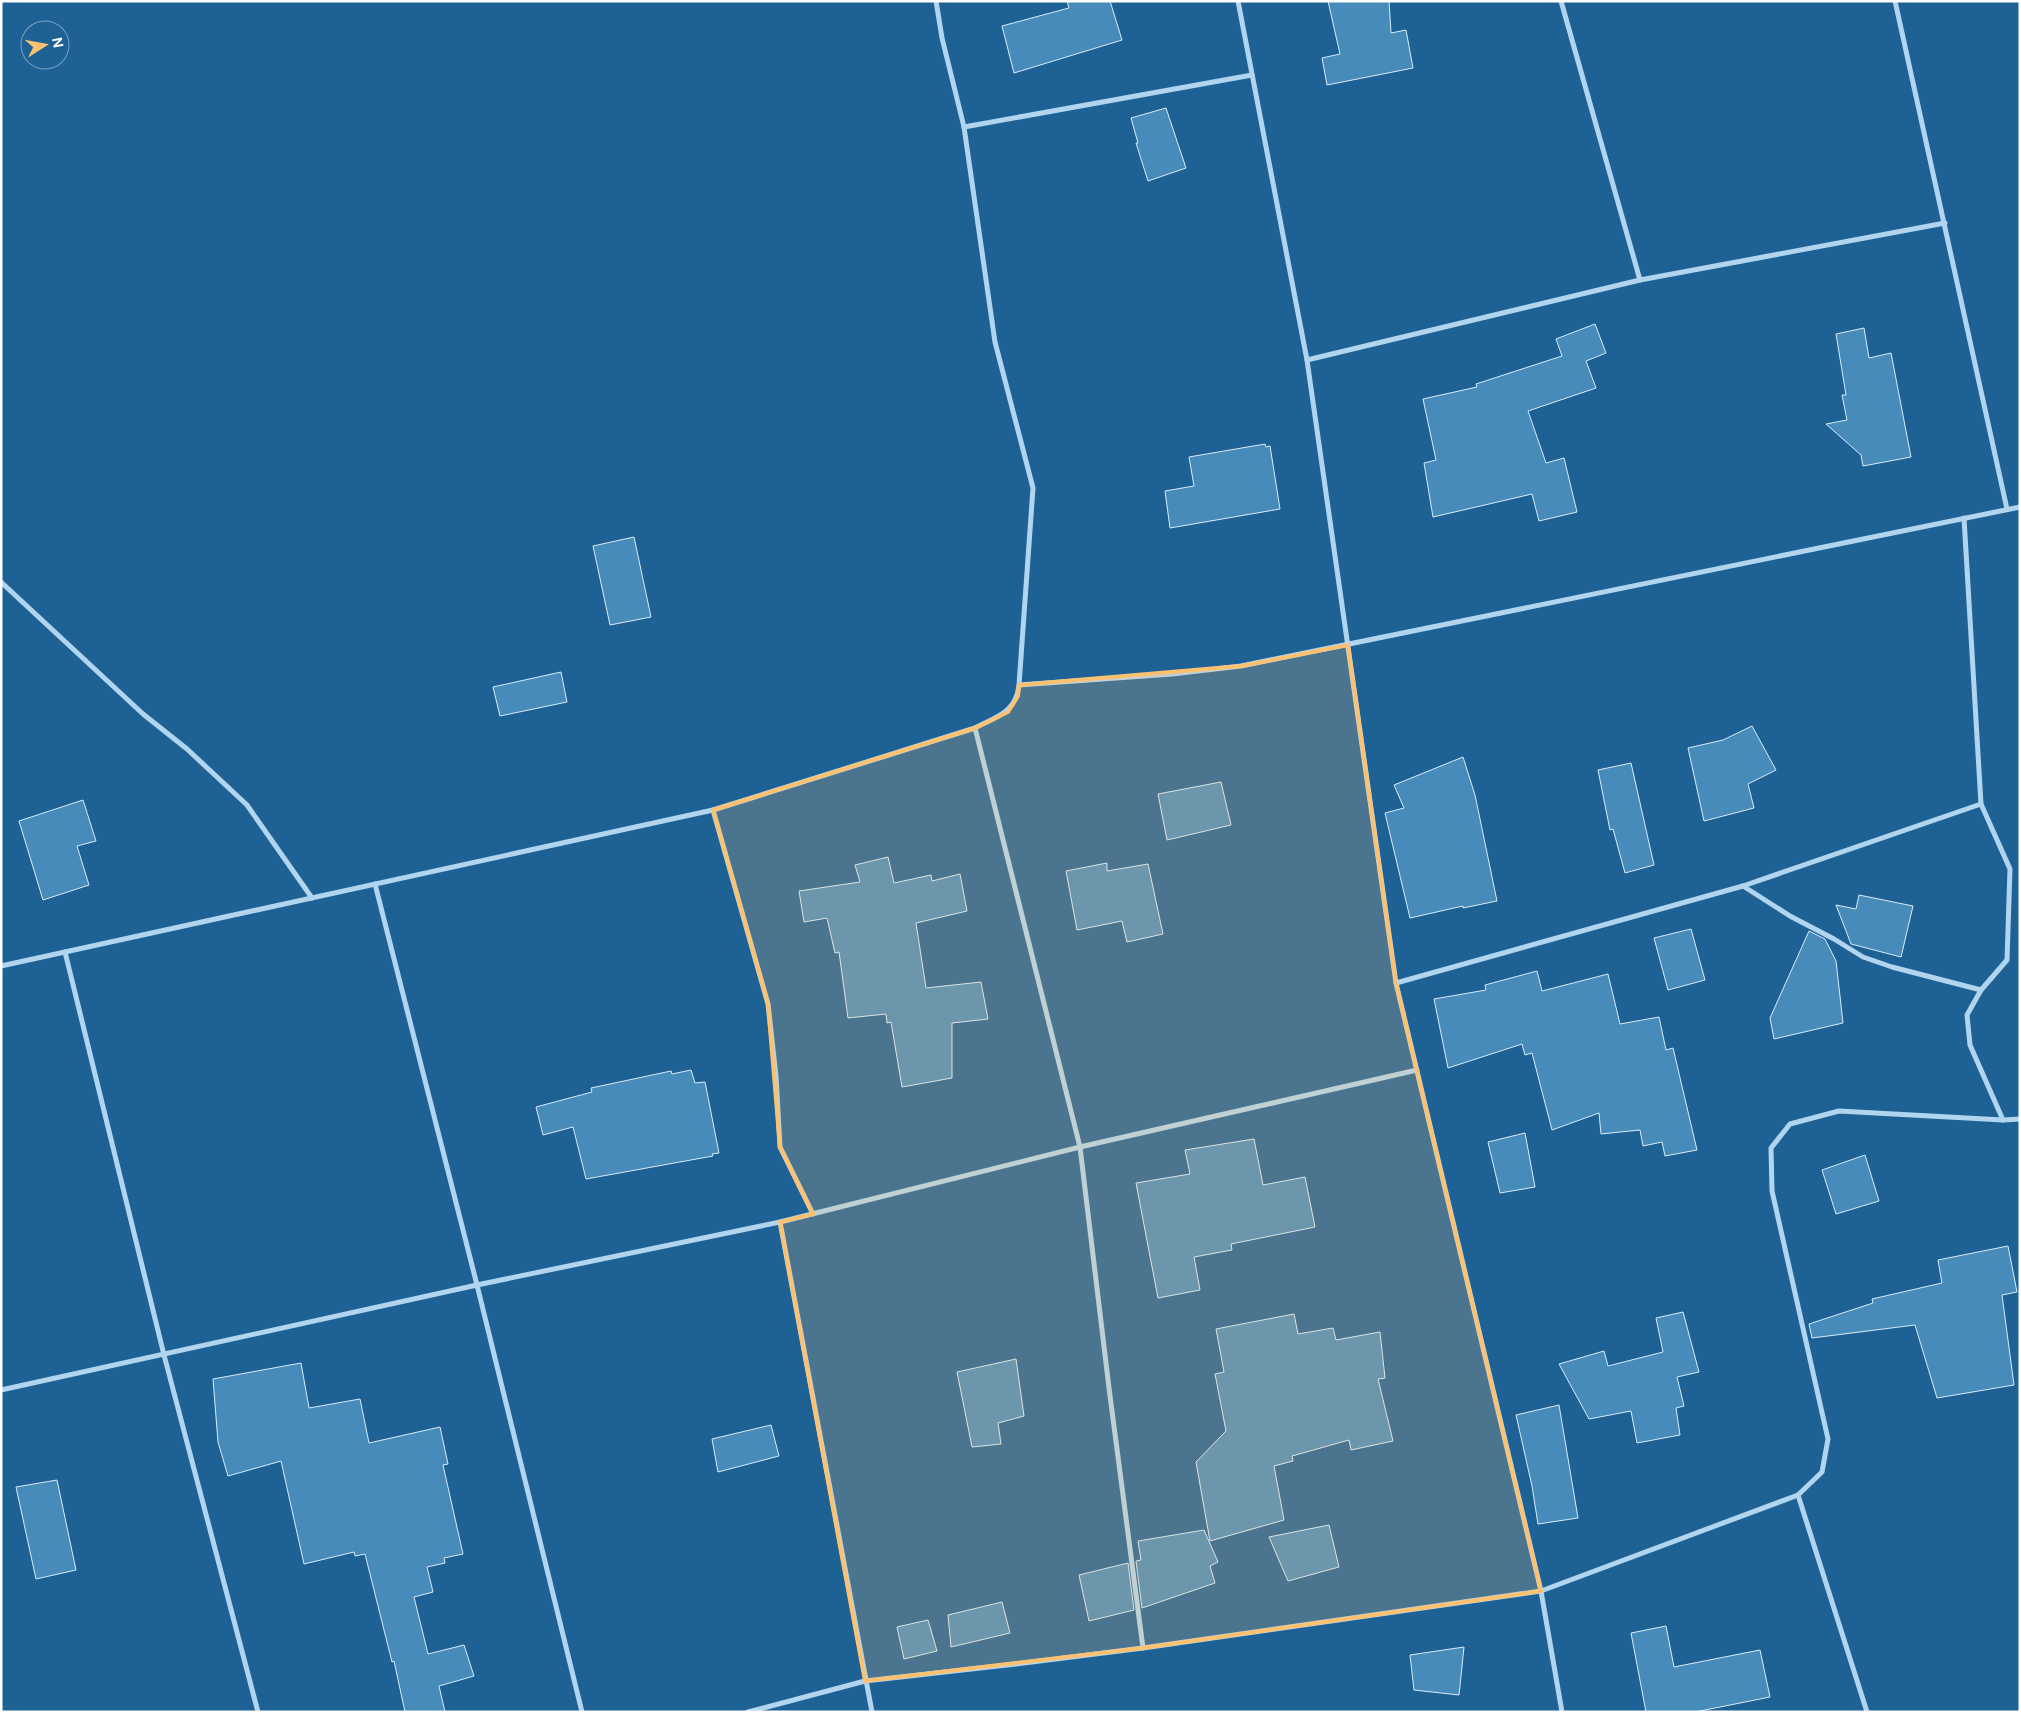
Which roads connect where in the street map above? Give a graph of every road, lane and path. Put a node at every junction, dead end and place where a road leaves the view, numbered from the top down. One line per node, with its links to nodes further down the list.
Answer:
1 (936, 1): 6 (street)
2 (1238, 1): 5 (street)
3 (1561, 1): 8 (street)
4 (1895, 1): 7 (street)
5 (1252, 75): 6 (street); 9 (street)
6 (964, 127): 15 (street)
7 (1945, 223): 8 (street); 11 (street)
8 (1640, 280): 9 (street)
9 (1307, 360): 14 (street)
10 (2020, 507): 11 (street)
11 (2007, 509): 12 (street)
12 (1964, 518): 14 (street); 17 (street)
13 (1, 582): 21 (street)
14 (1348, 645): 15 (street); 24 (street)
15 (1018, 686): 16 (street)
16 (975, 728): 18 (street); 29 (street)
17 (1981, 804): 20 (street); 25 (street)
18 (712, 810): 19 (street); 30 (street)
19 (375, 884): 21 (street); 32 (street)
20 (1744, 886): 24 (street); 25 (street)
21 (312, 898): 22 (street)
22 (65, 952): 23 (street); 33 (street)
23 (1, 966)
24 (1396, 983): 26 (street)
25 (1981, 990): 28 (street)
26 (1417, 1070): 29 (street); 36 (street)
27 (2020, 1119): 28 (street)
28 (2003, 1120): 35 (street)
29 (1080, 1147): 30 (street); 37 (street)
30 (813, 1214): 31 (street)
31 (780, 1222): 32 (street); 38 (street)
32 (477, 1285): 33 (street); 40 (street)
33 (164, 1355): 34 (street); 39 (street)
34 (1, 1390)
35 (1798, 1495): 36 (street); 44 (street)
36 (1541, 1591): 37 (street); 43 (street)
37 (1143, 1648): 38 (street)
38 (865, 1681): 41 (street); 42 (street)
39 (258, 1712)
40 (582, 1712)
41 (748, 1712)
42 (872, 1712)
43 (1562, 1712)
44 (1867, 1712)

